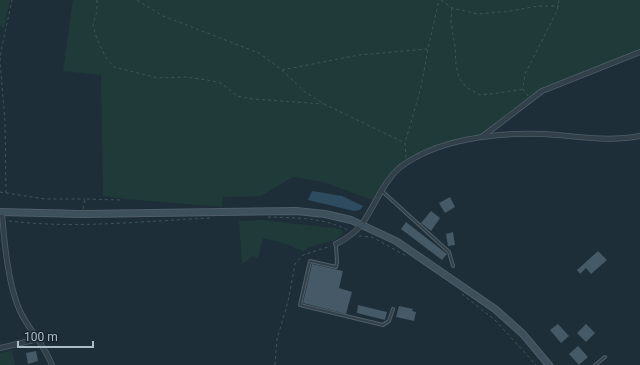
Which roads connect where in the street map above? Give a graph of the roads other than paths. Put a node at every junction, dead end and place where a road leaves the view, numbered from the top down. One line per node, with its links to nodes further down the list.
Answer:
1 (640, 52): 3 (street)
2 (640, 136): 3 (street)
3 (482, 137): 4 (street)
4 (382, 191): 6 (street); 8 (lane)
5 (1, 212): 6 (main road); 10 (street)
6 (362, 224): 7 (street); 14 (main road)
7 (336, 244): 9 (lane)
8 (453, 266)
9 (393, 309)
10 (38, 339): 11 (street); 13 (street)
11 (0, 348)
12 (605, 357): 15 (lane)
13 (52, 365)
14 (549, 365)
15 (594, 365)

